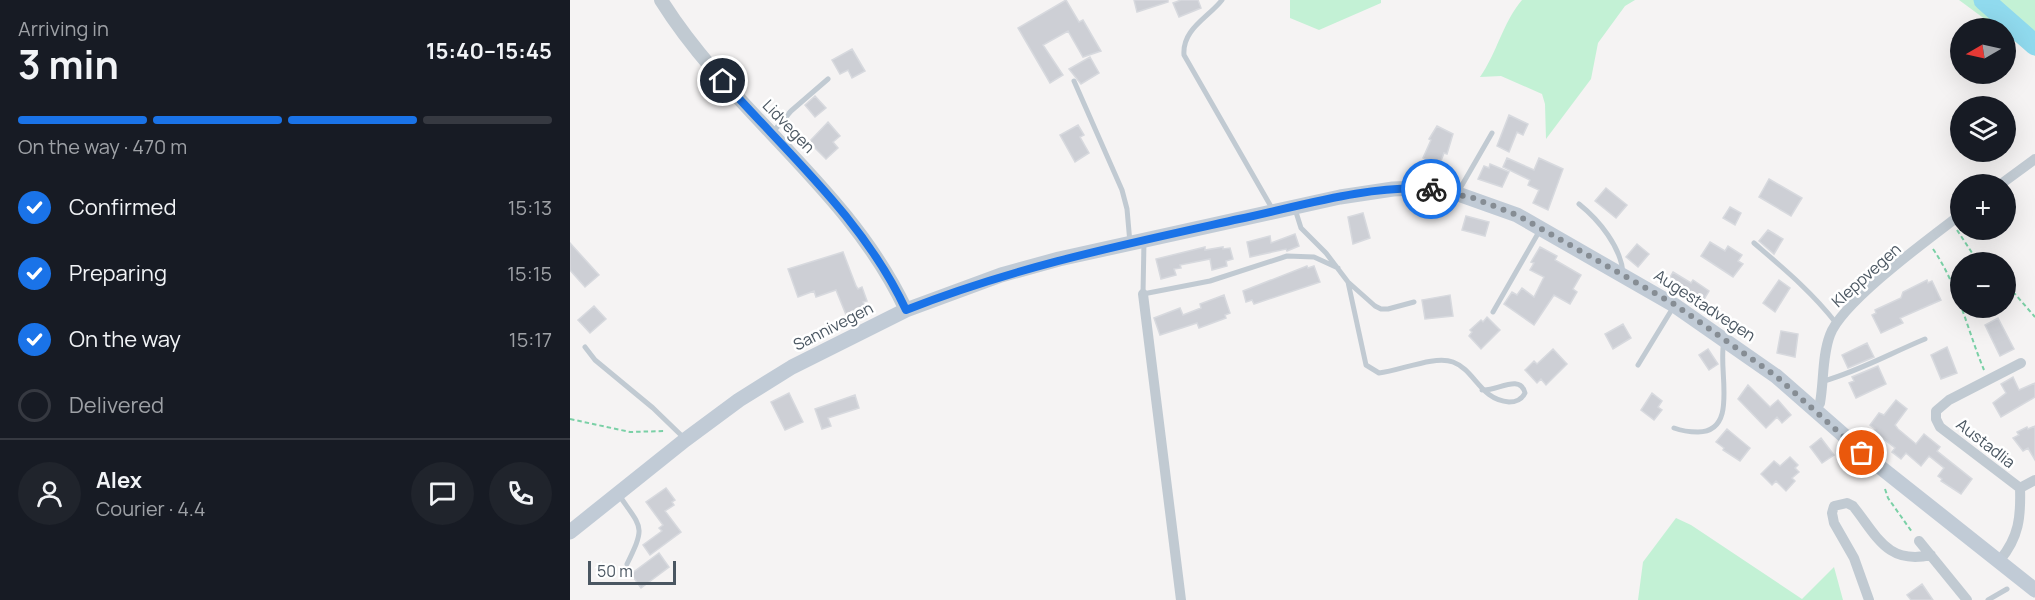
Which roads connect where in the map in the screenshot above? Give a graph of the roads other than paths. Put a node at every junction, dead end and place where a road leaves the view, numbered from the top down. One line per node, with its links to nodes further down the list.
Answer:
1 (661, 0): 5 (street, Lidvegen)
2 (1222, 0): 12 (lane)
3 (828, 79): 5 (lane)
4 (1074, 81): 15 (lane)
5 (772, 133): 23 (street, Lidvegen)
6 (1492, 133): 9 (lane)
7 (2033, 165): 8 (street)
8 (2016, 175)
9 (1458, 194): 11 (main road, Augestadvegen); 14 (main road, Augestadvegen)
10 (1579, 204): 18 (lane)
11 (1295, 207): 12 (main road, Sannivegen); 17 (lane)
12 (1274, 212): 15 (main road, Sannivegen)
13 (1950, 223): 25 (street, Kleppvegen)
14 (1541, 228): 18 (main road, Augestadvegen); 24 (lane)
15 (1137, 241): 20 (lane); 23 (main road, Sannivegen)
16 (1754, 243): 25 (lane)
17 (1338, 268): 19 (lane); 20 (lane)
18 (1623, 275): 22 (main road, Augestadvegen)
19 (1348, 282): 21 (lane); 32 (lane)
20 (1143, 294): 46 (street)
21 (1414, 302)
22 (1674, 304): 26 (main road, Augestadvegen); 30 (lane)
23 (906, 310): 35 (main road, Sannivegen)
24 (1493, 312)
25 (1836, 322): 31 (street, Kleppvegen)
26 (1725, 338): 33 (main road, Augestadvegen); 34 (lane)
27 (1925, 339): 31 (lane)
28 (585, 347): 35 (lane)
29 (2022, 363): 37 (street, Austadlia)
30 (1638, 365)
31 (1824, 381): 33 (street, Kleppvegen)
32 (1482, 390): 32 (lane)
33 (1815, 411): 42 (main road, Augestadvegen)
34 (1674, 428)
35 (685, 440): 38 (main road, Sannivegen)
36 (2035, 480): 37 (street, Austadlia)
37 (2020, 488): 42 (street, Austadlia)
38 (618, 493): 39 (main road, Sannivegen); 43 (lane)
39 (570, 532)
40 (1919, 541): 41 (street)
41 (1931, 555): 47 (street); 48 (street)
42 (2000, 560): 45 (main road, Augestadvegen)
43 (627, 564)
44 (2007, 589): 49 (lane)
45 (2035, 590)
46 (1182, 600)
47 (1869, 600)
48 (1967, 600)
49 (1988, 600)

